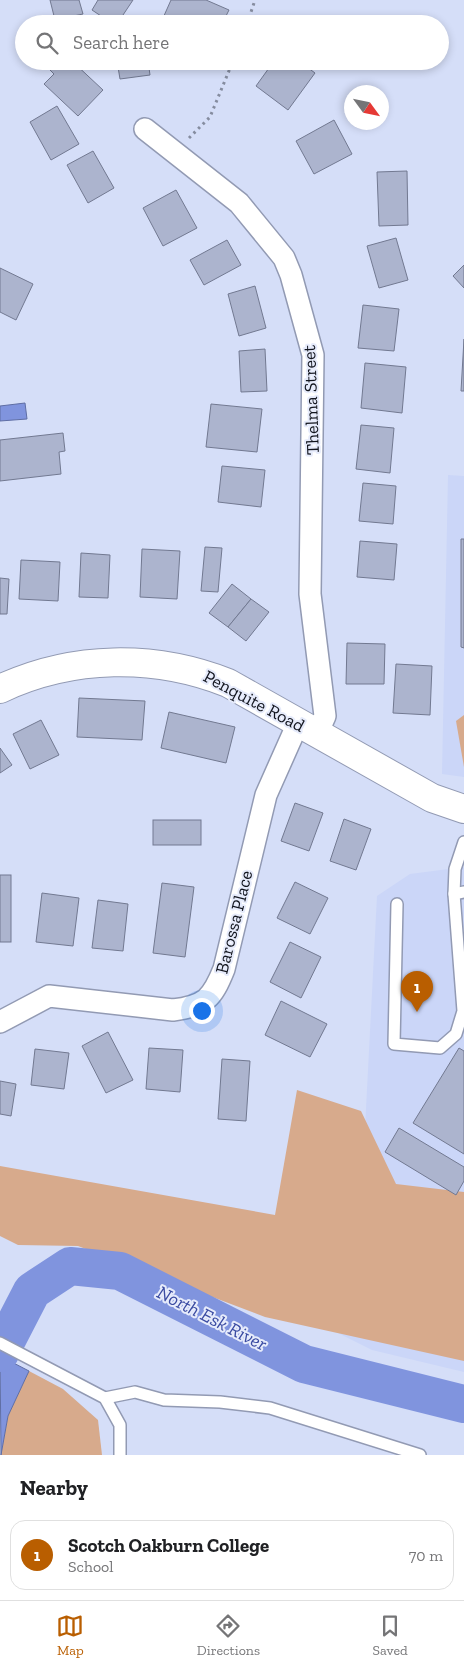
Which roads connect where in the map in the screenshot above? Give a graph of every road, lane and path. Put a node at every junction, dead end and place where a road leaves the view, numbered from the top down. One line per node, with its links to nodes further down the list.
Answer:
1 (255, 0): 2 (path)
2 (250, 15)
3 (229, 70): 5 (path)
4 (145, 129): 5 (street, Thelma Street)
5 (172, 150): 7 (street, Thelma Street)
6 (0, 689): 7 (street, Penquite Road)
7 (307, 729): 8 (street, Penquite Road); 12 (street, Barossa Place)
8 (464, 809)
9 (464, 842): 10 (lane)
10 (459, 893): 11 (lane)
11 (397, 904)
12 (0, 1022)
13 (0, 1343): 14 (lane)
14 (105, 1398): 15 (lane); 16 (lane)
15 (120, 1455)
16 (420, 1455)

